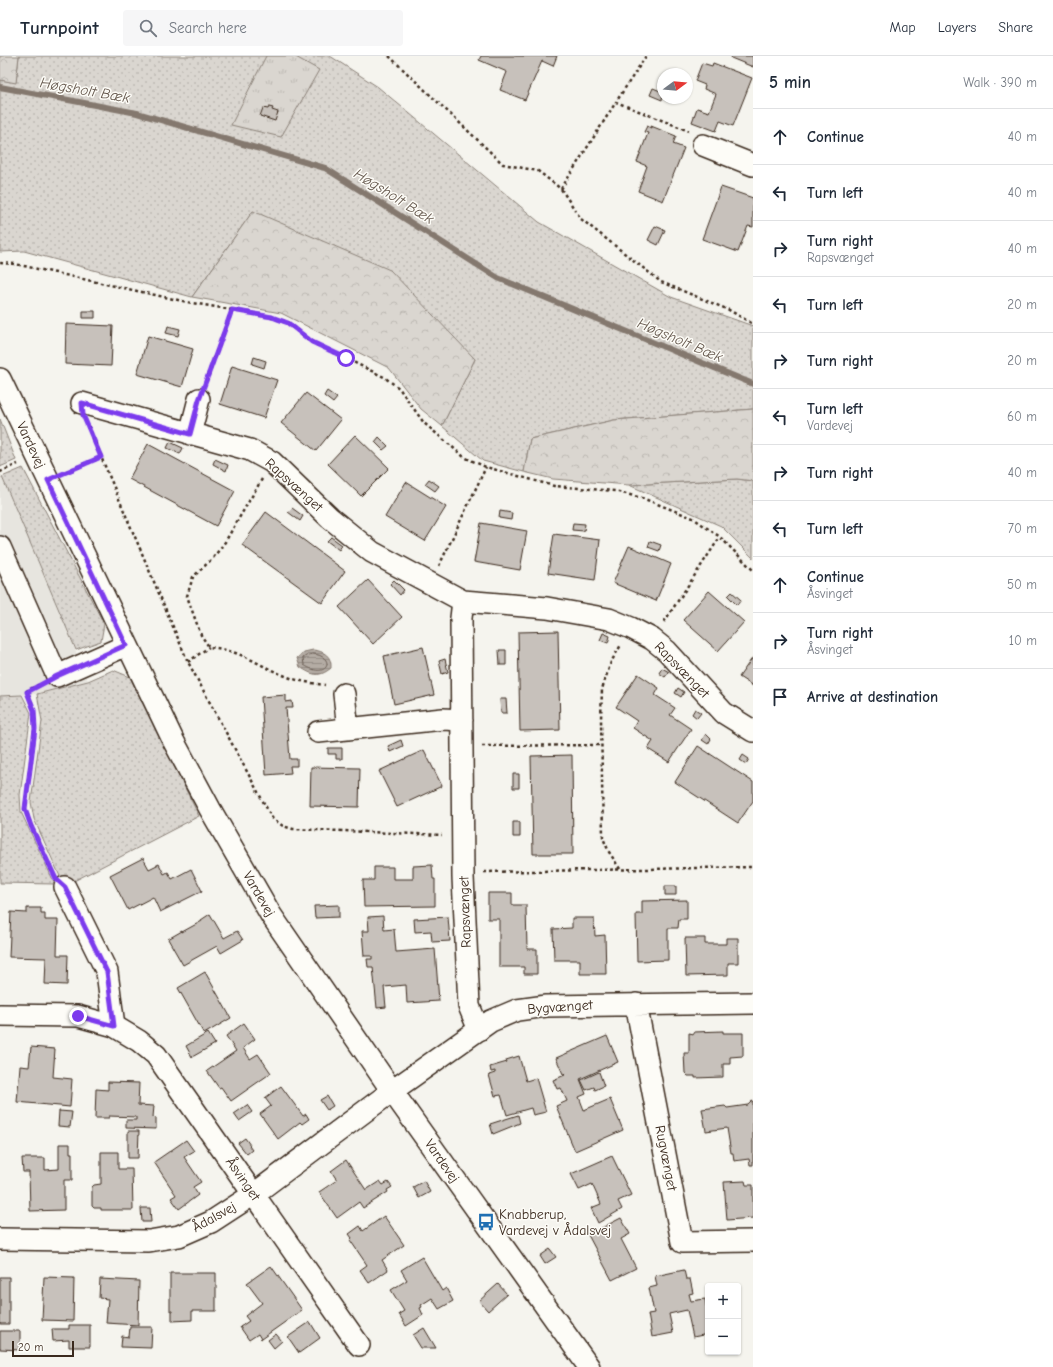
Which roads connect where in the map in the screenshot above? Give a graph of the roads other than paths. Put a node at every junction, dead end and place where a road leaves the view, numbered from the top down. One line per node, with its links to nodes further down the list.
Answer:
1 (703, 146): 2 (street)
2 (753, 165)
3 (0, 379): 9 (street, Vardevej)
4 (199, 400): 6 (street)
5 (82, 403): 6 (street, Rapsvænget)
6 (190, 434): 8 (street, Rapsvænget)
7 (0, 547): 9 (street)
8 (463, 601): 11 (street, Rapsvænget); 13 (street, Rapsvænget)
9 (126, 645): 21 (street, Vardevej)
10 (344, 694): 12 (street)
11 (462, 720): 12 (street); 20 (street, Rapsvænget)
12 (348, 729): 14 (street)
13 (753, 731)
14 (318, 732)
15 (65, 887): 19 (street)
16 (753, 1003): 17 (street, Bygvænget)
17 (636, 1004): 20 (street, Bygvænget); 24 (street, Rugvænget)
18 (0, 1015): 19 (street, Åsvinget)
19 (114, 1026): 22 (street, Åsvinget)
20 (479, 1030): 21 (street, Bygvænget)
21 (392, 1091): 22 (street, Ådalsvej); 26 (street, Vardevej)
22 (254, 1194): 23 (street, Ådalsvej); 25 (street, Åsvinget)
23 (0, 1239)
24 (753, 1241)
25 (359, 1345)
26 (589, 1367)

